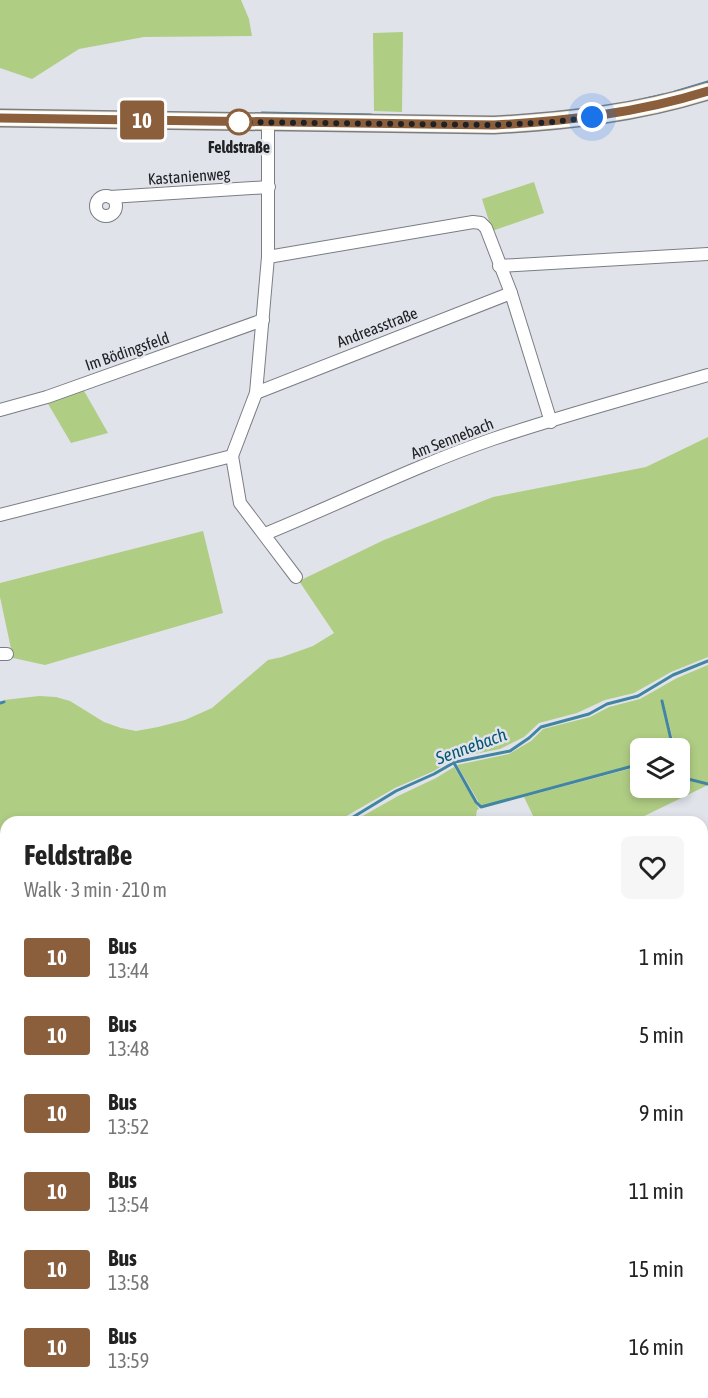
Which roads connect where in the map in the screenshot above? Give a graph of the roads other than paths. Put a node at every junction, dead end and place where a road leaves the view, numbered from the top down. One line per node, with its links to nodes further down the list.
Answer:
1 (708, 91): 3 (main road)
2 (0, 118): 3 (main road)
3 (268, 122): 4 (street)
4 (269, 188): 5 (street, Kastanienweg); 7 (street)
5 (110, 196)
6 (708, 254): 8 (street)
7 (268, 257): 8 (street); 10 (street)
8 (500, 266): 9 (street)
9 (511, 293): 12 (street, Andreasstraße); 14 (street)
10 (264, 320): 12 (street); 13 (street, Im Bödingsfeld)
11 (708, 375): 14 (street, Am Sennebach)
12 (256, 393): 15 (street)
13 (0, 410)
14 (551, 422): 17 (street, Am Sennebach)
15 (232, 456): 16 (street); 17 (street)
16 (0, 515)
17 (265, 534): 18 (street)
18 (296, 578)

